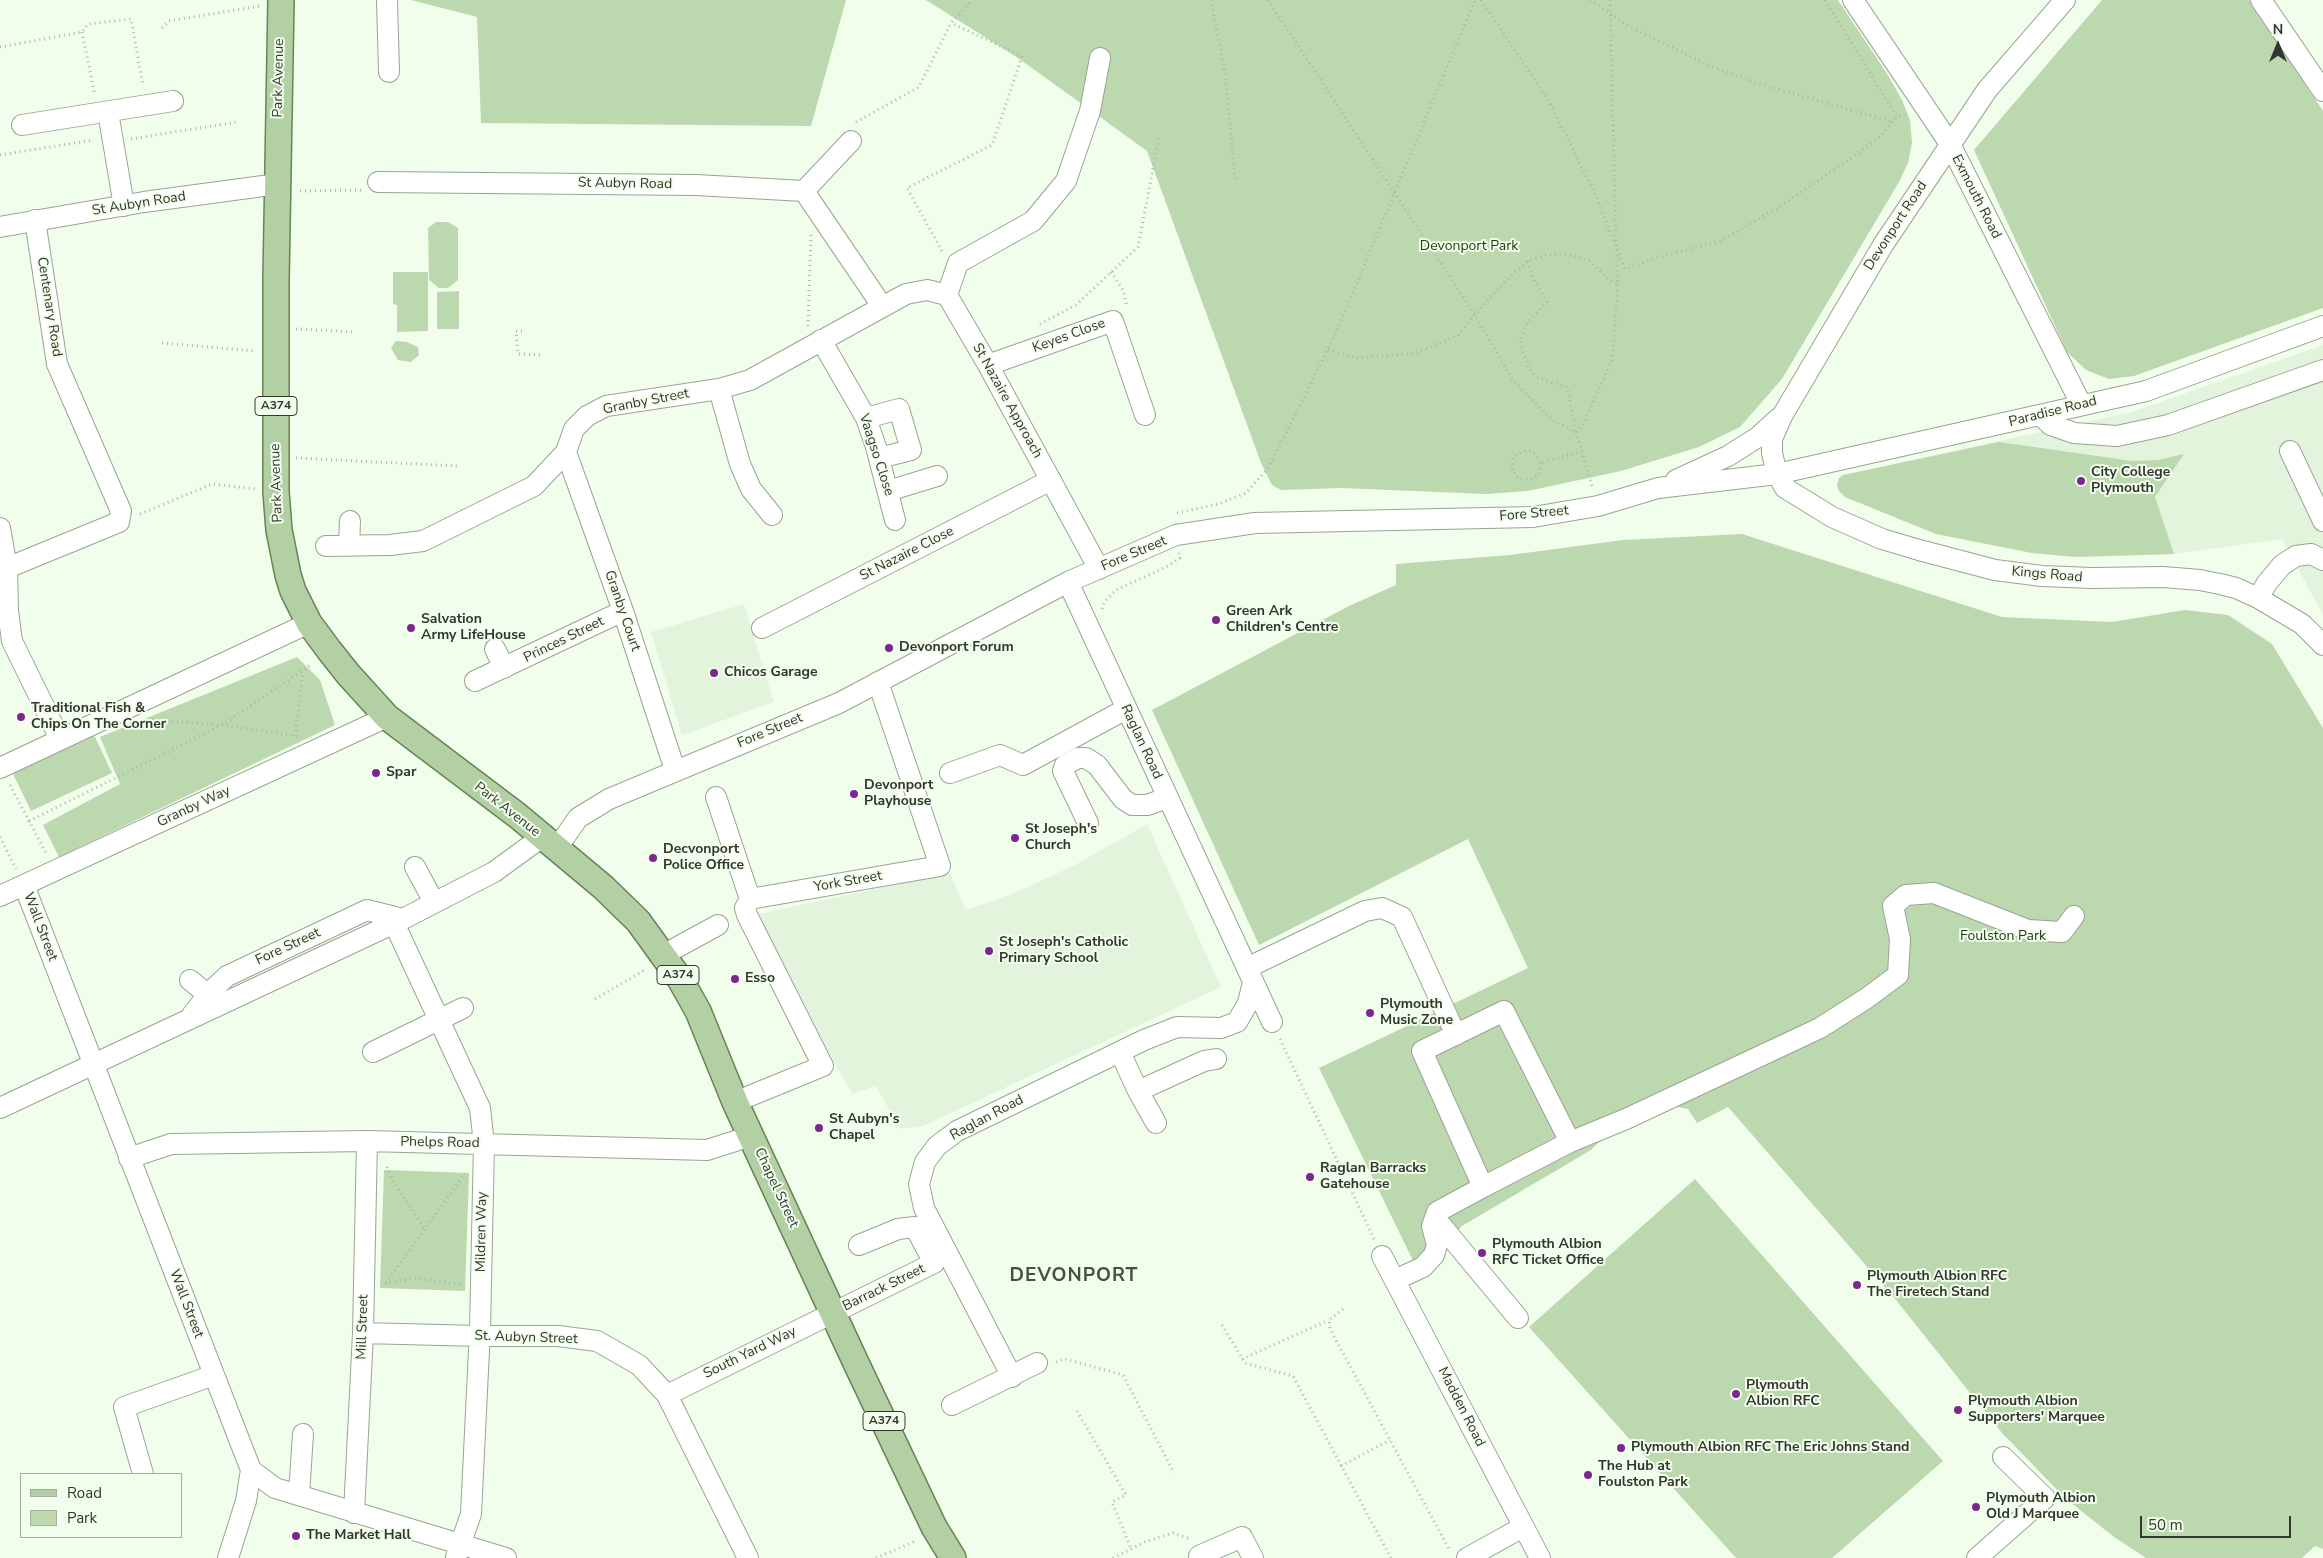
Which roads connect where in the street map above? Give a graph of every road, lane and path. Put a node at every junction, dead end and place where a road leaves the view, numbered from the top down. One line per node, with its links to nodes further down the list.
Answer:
1 (281, 0): 38 (main road, Park Avenue / A374)
2 (387, 0): 21 (street)
3 (972, 0): 16 (path)
4 (1211, 0): 36 (path)
5 (1268, 0): 40 (path)
6 (1475, 0): 40 (path)
7 (1481, 0): 45 (path)
8 (1590, 0): 15 (path)
9 (1610, 0): 15 (path)
10 (1825, 0): 27 (path)
11 (1853, 0): 25 (street, Exmouth Road)
12 (2064, 0): 34 (street, Devonport Road)
13 (2261, 0): 23 (street)
14 (246, 8): 17 (path)
15 (1610, 14): 29 (path); 45 (path)
16 (951, 23): 33 (path); 48 (path)
17 (162, 28)
18 (82, 32): 19 (path); 22 (path); 26 (path)
19 (0, 47)
20 (1100, 58): 48 (street)
21 (389, 72)
22 (144, 86)
23 (2323, 91)
24 (174, 101): 26 (street)
25 (1924, 106): 27 (path); 34 (street, Exmouth Road)
26 (103, 112): 30 (street); 32 (street)
27 (1897, 117): 29 (path)
28 (237, 122): 32 (path)
29 (1892, 122): 45 (path)
30 (22, 125)
31 (1160, 137): 47 (path)
32 (113, 139): 35 (path); 41 (street)
33 (851, 141): 39 (street)
34 (1950, 144): 66 (street, Exmouth Road); 68 (street, Devonport Road)
35 (0, 154)
36 (1236, 180)
37 (378, 182): 38 (path); 39 (street, St Aubyn Road)
38 (278, 187): 41 (street, St Aubyn Road); 58 (main road, Park Avenue / A374)
39 (804, 191): 42 (street)
40 (1395, 192): 53 (path); 61 (path)
41 (124, 206): 43 (street, St Aubyn Road)
42 (820, 214): 52 (street); 60 (path)
43 (35, 220): 44 (street, St Aubyn Road); 90 (street, Centenary Road)
44 (0, 227)
45 (1616, 249): 49 (path)
46 (1528, 260): 49 (path); 53 (path); 71 (path)
47 (1111, 272): 50 (path); 55 (path)
48 (954, 273): 51 (street)
49 (1618, 284): 71 (path)
50 (1122, 290)
51 (947, 295): 52 (street); 63 (street, St Nazaire Approach)
52 (882, 306): 60 (street, Granby Street)
53 (1475, 315): 61 (path); 71 (path)
54 (2323, 326): 66 (street, Paradise Road)
55 (1032, 328)
56 (354, 332): 58 (path)
57 (522, 332): 62 (path)
58 (276, 340): 59 (path); 75 (main road, Park Avenue / A374)
59 (162, 343)
60 (815, 343): 65 (street, Granby Street); 70 (street, Vaagso Close)
61 (1328, 350): 92 (path)
62 (542, 355)
63 (988, 365): 67 (street, Keyes Close); 81 (street, St Nazaire Approach)
64 (2323, 370): 69 (street)
65 (719, 389): 74 (street, Granby Street); 86 (street)
66 (2081, 404): 69 (street, Paradise Road)
67 (1145, 414)
68 (1782, 416): 79 (street, Devonport Road); 82 (street)
69 (2041, 416): 79 (street, Paradise Road)
70 (866, 418): 76 (street, Vaagso Close); 76 (street)
71 (1576, 432): 72 (path)
72 (1582, 451): 77 (path); 85 (path)
73 (2290, 451): 89 (street)
74 (566, 452): 94 (street, Granby Street); 100 (street, Granby Court)
75 (276, 457): 78 (path); 84 (main road, Park Avenue / A374)
76 (879, 458): 83 (street, Vaagso Close)
77 (1541, 462): 77 (path)
78 (459, 466)
79 (1777, 474): 82 (street, Fore Street); 99 (street, Kings Road)
80 (937, 476): 83 (street)
81 (1051, 480): 96 (street, St Nazaire Approach); 103 (street, St Nazaire Close)
82 (1658, 488): 85 (street, Fore Street)
83 (888, 491): 87 (street, Vaagso Close)
84 (276, 492): 90 (path); 102 (main road, Park Avenue / A374)
85 (1598, 506): 92 (street, Fore Street)
86 (772, 514)
87 (895, 520)
88 (350, 521): 94 (street)
89 (2323, 521)
90 (119, 522): 97 (street)
91 (0, 528): 97 (street)
92 (1176, 536): 96 (street, Fore Street); 101 (path)
93 (326, 546): 94 (street, Granby Street)
94 (349, 546)
95 (2322, 557): 99 (street)
96 (1099, 568): 98 (street, Fore Street)
97 (4, 574): 116 (street)
98 (1068, 582): 110 (street, Fore Street); 111 (street, Raglan Road)
99 (2258, 598): 104 (street, Kings Road)
100 (623, 611): 107 (street, Princes Street); 120 (street, Granby Court)
101 (1101, 613)
102 (309, 623): 106 (main road, Park Avenue / A374); 116 (street)
103 (762, 628)
104 (2323, 644)
105 (495, 649): 107 (street)
106 (329, 650): 108 (path); 112 (main road, Park Avenue / A374)
107 (504, 668): 109 (street, Princes Street)
108 (303, 672): 114 (path); 115 (path)
109 (475, 681)
110 (878, 682): 120 (street, Fore Street); 132 (street, York Street)
111 (1126, 709): 121 (street); 123 (street, Raglan Road)
112 (387, 718): 117 (street, Granby Way); 127 (main road, Park Avenue / A374)
113 (147, 720): 114 (path)
114 (222, 725): 115 (path); 124 (path)
115 (295, 736): 117 (path); 118 (path)
116 (60, 740): 119 (street)
117 (333, 742): 118 (street, Granby Way)
118 (292, 762): 129 (street, Granby Way)
119 (1, 768): 124 (path)
120 (676, 770): 127 (street, Fore Street)
121 (950, 772)
122 (716, 796): 132 (street)
123 (1167, 798): 125 (street); 138 (street, Raglan Road)
124 (29, 821): 129 (path)
125 (1088, 823)
126 (0, 837): 130 (path)
127 (550, 842): 133 (street, Fore Street); 137 (main road, Chapel Street / A374)
128 (415, 868): 133 (street)
129 (55, 871): 130 (street, Granby Way)
130 (24, 885): 131 (street, Granby Way); 150 (street, Wall Street)
131 (0, 896)
132 (750, 899): 152 (street)
133 (434, 902): 135 (street, Fore Street)
134 (2074, 916): 157 (street)
135 (398, 921): 140 (street, Fore Street); 143 (street, Fore Street); 144 (street, Mildren Way)
136 (718, 924): 137 (street)
137 (664, 956): 141 (path); 152 (main road, Chapel Street / A374)
138 (1250, 975): 145 (street, Raglan Road); 146 (street); 148 (street, Raglan Road)
139 (190, 980): 140 (street)
140 (208, 995): 143 (street, Fore Street)
141 (595, 999)
142 (463, 1008): 144 (street)
143 (190, 1019): 150 (street, Fore Street)
144 (439, 1020): 147 (street); 158 (street, Mildren Way)
145 (1272, 1022): 166 (path)
146 (1456, 1035): 157 (street); 162 (street)
147 (373, 1052)
148 (1120, 1052): 151 (street); 181 (street, Raglan Road)
149 (1216, 1059): 151 (street)
150 (93, 1064): 153 (street, Fore Street); 159 (street, Wall Street)
151 (1138, 1091): 154 (street)
152 (735, 1102): 155 (main road, Chapel Street / A374)
153 (0, 1108)
154 (1156, 1123)
155 (751, 1136): 158 (street, Phelps Road); 172 (main road, Chapel Street / A374)
156 (368, 1141): 158 (street, Phelps Road); 159 (street, Phelps Road); 169 (street, Mill Street)
157 (1570, 1142): 162 (street)
158 (484, 1144): 170 (street, Mildren Way)
159 (129, 1158): 180 (street, Wall Street)
160 (386, 1164): 164 (path)
161 (463, 1176): 164 (path)
162 (1484, 1187): 163 (street)
163 (1435, 1218): 167 (street); 173 (street)
164 (425, 1229): 168 (path)
165 (859, 1245): 172 (street, Barrack Street)
166 (1382, 1256): 167 (street, Madden Road)
167 (1395, 1280): 194 (street, Madden Road)
168 (386, 1283): 169 (path); 170 (path)
169 (364, 1284): 176 (street, Mill Street)
170 (481, 1287): 177 (street, Mildren Way)
171 (1343, 1309): 174 (path)
172 (834, 1312): 182 (street, South Yard Way); 195 (main road, Chapel Street / A374)
173 (1518, 1318)
174 (1329, 1320): 178 (path); 186 (path)
175 (1222, 1325): 178 (path)
176 (363, 1333): 177 (street, St. Aubyn Street); 193 (street, Mill Street)
177 (479, 1336): 182 (street, St. Aubyn Street); 198 (street, Mildren Way)
178 (1242, 1359): 188 (path)
179 (1037, 1362): 181 (street); 191 (path)
180 (214, 1375): 189 (street, Wall Street); 190 (street)
181 (1012, 1377): 183 (street)
182 (668, 1395): 202 (street, St. Aubyn Street)
183 (952, 1406)
184 (1076, 1411): 196 (path)
185 (303, 1434): 192 (street)
186 (1390, 1440): 188 (path); 199 (path)
187 (2003, 1458): 209 (street)
188 (1341, 1466): 207 (path)
189 (251, 1470): 192 (street); 200 (street)
190 (143, 1473)
191 (1174, 1473)
192 (299, 1495): 193 (street)
193 (354, 1512): 198 (street)
194 (1523, 1527): 199 (street); 208 (street, Madden Road)
195 (937, 1532): 203 (path); 204 (main road, Chapel Street / A374)
196 (1130, 1549): 197 (path); 205 (path)
197 (1196, 1551): 206 (street)
198 (458, 1552): 201 (street)
199 (1459, 1554)
200 (228, 1558)
201 (506, 1558)
202 (748, 1558)
203 (876, 1558)
204 (953, 1558)
205 (1113, 1558)
206 (1253, 1558)
207 (1391, 1558)
208 (1540, 1558)
209 (1977, 1558)

